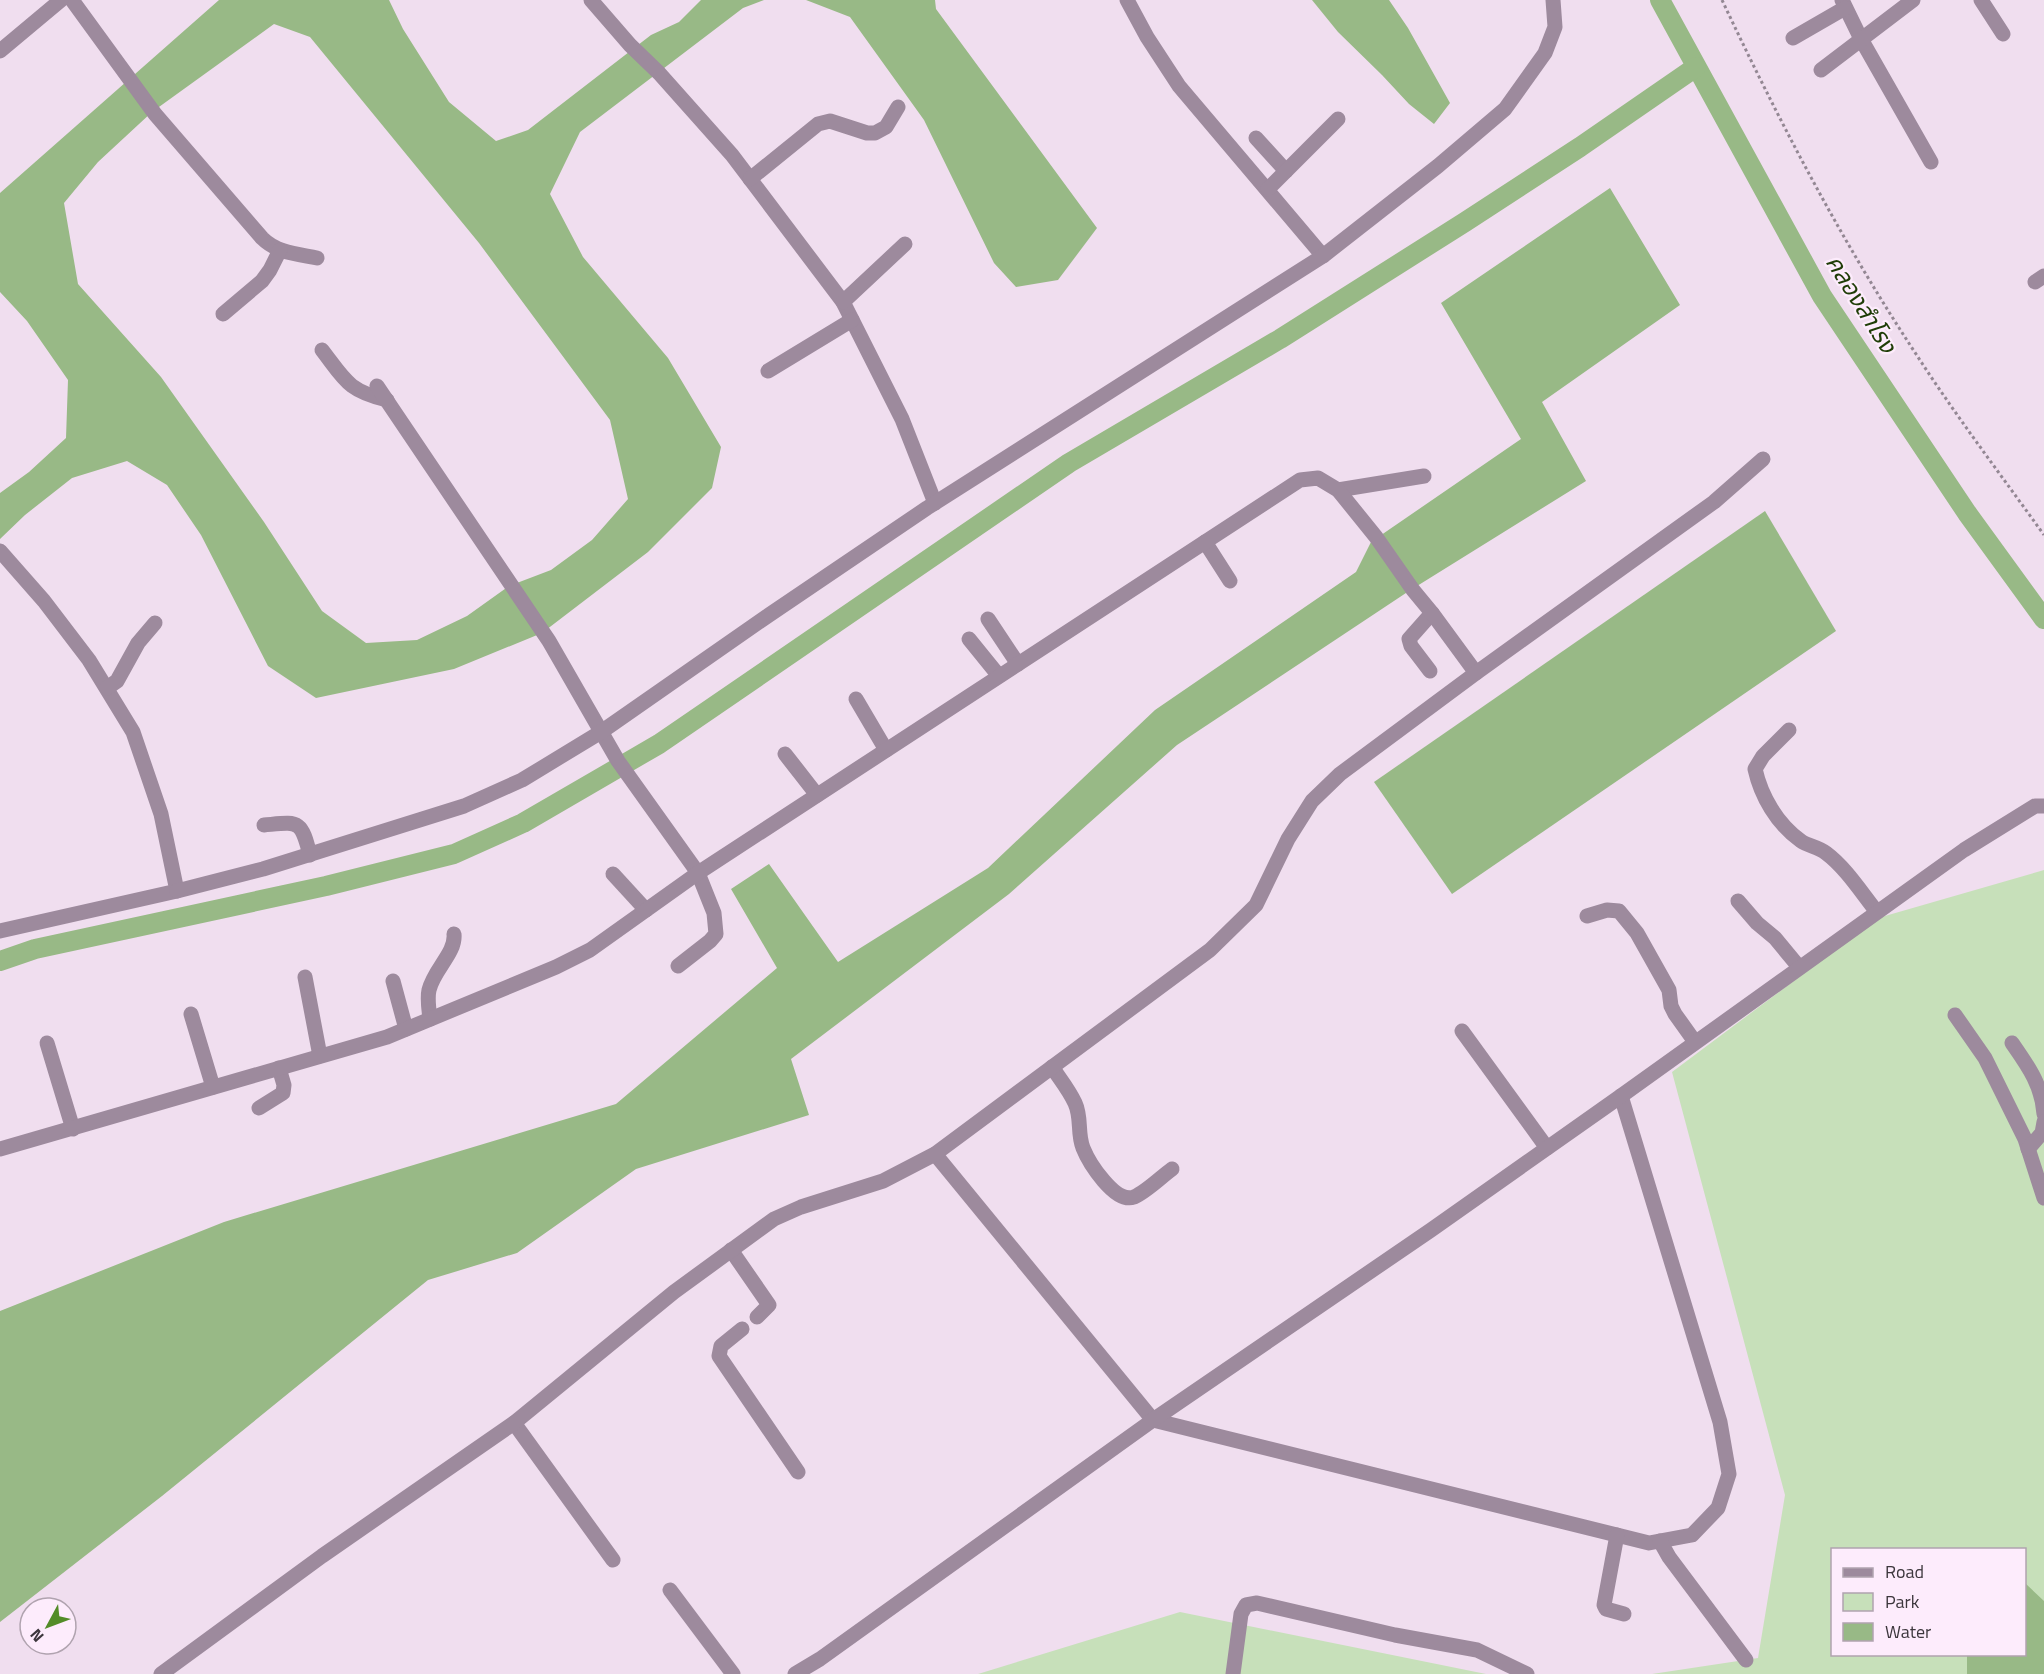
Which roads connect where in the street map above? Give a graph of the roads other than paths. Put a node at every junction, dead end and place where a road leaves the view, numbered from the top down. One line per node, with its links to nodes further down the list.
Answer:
1 (61, 0): 12 (street)
2 (72, 0): 22 (street)
3 (591, 0): 19 (street)
4 (1127, 0): 20 (street)
5 (1553, 0): 23 (street)
6 (1913, 0): 11 (street)
7 (1981, 0): 9 (street)
8 (1844, 4): 10 (street); 11 (street)
9 (2003, 34)
10 (1793, 38)
11 (1861, 39): 13 (street); 17 (street)
12 (0, 51)
13 (1821, 69)
14 (898, 106): 19 (street)
15 (1338, 119): 18 (street)
16 (1256, 138): 18 (street)
17 (1931, 162)
18 (1286, 171): 20 (street)
19 (750, 179): 25 (street)
20 (1268, 189): 23 (street)
21 (905, 244): 25 (street)
22 (280, 250): 24 (street); 26 (street)
23 (1323, 256): 35 (street)
24 (317, 258)
25 (843, 302): 27 (street)
26 (223, 314)
27 (852, 320): 29 (street); 35 (street)
28 (322, 350): 31 (street)
29 (768, 371)
30 (377, 386): 31 (street)
31 (387, 400): 50 (street)
32 (1763, 459): 45 (street)
33 (1424, 476): 34 (street)
34 (1338, 490): 36 (street); 39 (street)
35 (935, 503): 50 (street)
36 (1205, 542): 38 (street); 43 (street)
37 (0, 551): 47 (street)
38 (1230, 581)
39 (1432, 613): 44 (street); 45 (street)
40 (988, 619): 43 (street)
41 (155, 623): 47 (street)
42 (969, 639): 46 (street)
43 (1018, 664): 46 (street)
44 (1430, 671)
45 (1476, 673): 79 (street)
46 (999, 676): 51 (street)
47 (107, 688): 59 (street)
48 (856, 699): 51 (street)
49 (1789, 730): 62 (street)
50 (601, 732): 56 (street); 57 (street)
51 (886, 750): 53 (street)
52 (785, 754): 53 (street)
53 (817, 795): 57 (street)
54 (2044, 806): 62 (street)
55 (264, 825): 56 (street)
56 (310, 855): 59 (street)
57 (698, 873): 61 (street); 66 (street)
58 (613, 874): 61 (street)
59 (177, 891): 64 (street)
60 (1738, 901): 67 (street)
61 (645, 910): 72 (street)
62 (1877, 912): 67 (street)
63 (1587, 916): 75 (street)
64 (0, 931)
65 (454, 934): 72 (street)
66 (678, 966)
67 (1799, 967): 75 (street)
68 (305, 977): 78 (street)
69 (393, 981): 73 (street)
70 (191, 1014): 81 (street)
71 (1955, 1015): 89 (street)
72 (430, 1019): 73 (street)
73 (406, 1029): 78 (street)
74 (1462, 1030): 87 (street)
75 (1695, 1042): 82 (street)
76 (47, 1043): 86 (street)
77 (2012, 1043): 84 (street)
78 (320, 1056): 80 (street)
79 (1052, 1067): 90 (street); 91 (street)
80 (279, 1068): 81 (street); 83 (street)
81 (213, 1087): 86 (street)
82 (1621, 1096): 87 (street); 100 (street)
83 (259, 1108)
84 (2044, 1114)
85 (2044, 1122): 89 (street)
86 (73, 1128): 88 (street)
87 (1547, 1148): 96 (street)
88 (0, 1149)
89 (2028, 1149): 92 (street)
90 (935, 1154): 93 (street); 96 (street)
91 (1172, 1169)
92 (2044, 1198)
93 (731, 1250): 94 (street); 97 (street)
94 (757, 1317)
95 (742, 1329): 98 (street)
96 (1153, 1420): 99 (street); 107 (street)
97 (514, 1423): 101 (street); 105 (street)
98 (798, 1472)
99 (1617, 1535): 100 (street); 103 (street)
100 (1660, 1541): 104 (street)
101 (613, 1560)
102 (669, 1590): 106 (street)
103 (1624, 1614)
104 (1746, 1660)
105 (161, 1674)
106 (733, 1674)
107 (795, 1674)
108 (1233, 1674): 109 (street)
109 (1527, 1674)

